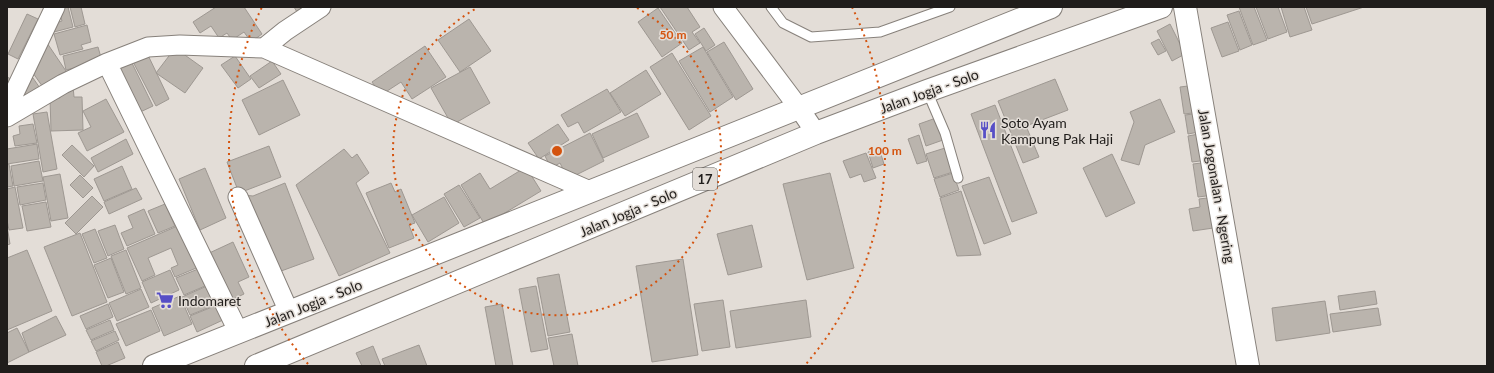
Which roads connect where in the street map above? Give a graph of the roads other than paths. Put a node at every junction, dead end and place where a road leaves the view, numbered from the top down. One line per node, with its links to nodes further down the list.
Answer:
1 (55, 7): 12 (street)
2 (321, 7): 9 (street)
3 (723, 7): 13 (street)
4 (771, 7): 5 (lane)
5 (950, 7)
6 (1051, 7): 13 (main road, Jalan Jogja - Solo / 17)
7 (1161, 7): 11 (main road, Jalan Jogja - Solo / 17)
8 (1185, 7): 23 (main road, Jalan Jogonalan - Ngering)
9 (264, 48): 10 (street); 17 (street)
10 (107, 63): 14 (street); 20 (street)
11 (927, 91): 15 (main road, Jalan Jogja - Solo / 17); 16 (lane)
12 (7, 108)
13 (799, 108): 15 (street); 17 (main road, Jalan Jogja - Solo / 17)
14 (7, 117)
15 (816, 133): 22 (main road, Jalan Jogja - Solo / 17)
16 (958, 178)
17 (590, 191): 19 (main road, Jalan Jogja - Solo / 17)
18 (238, 197): 19 (street)
19 (289, 312): 20 (main road, Jalan Jogja - Solo / 17)
20 (239, 333): 21 (main road, Jalan Jogja - Solo / 17)
21 (154, 366)
22 (256, 366)
23 (1248, 366)

